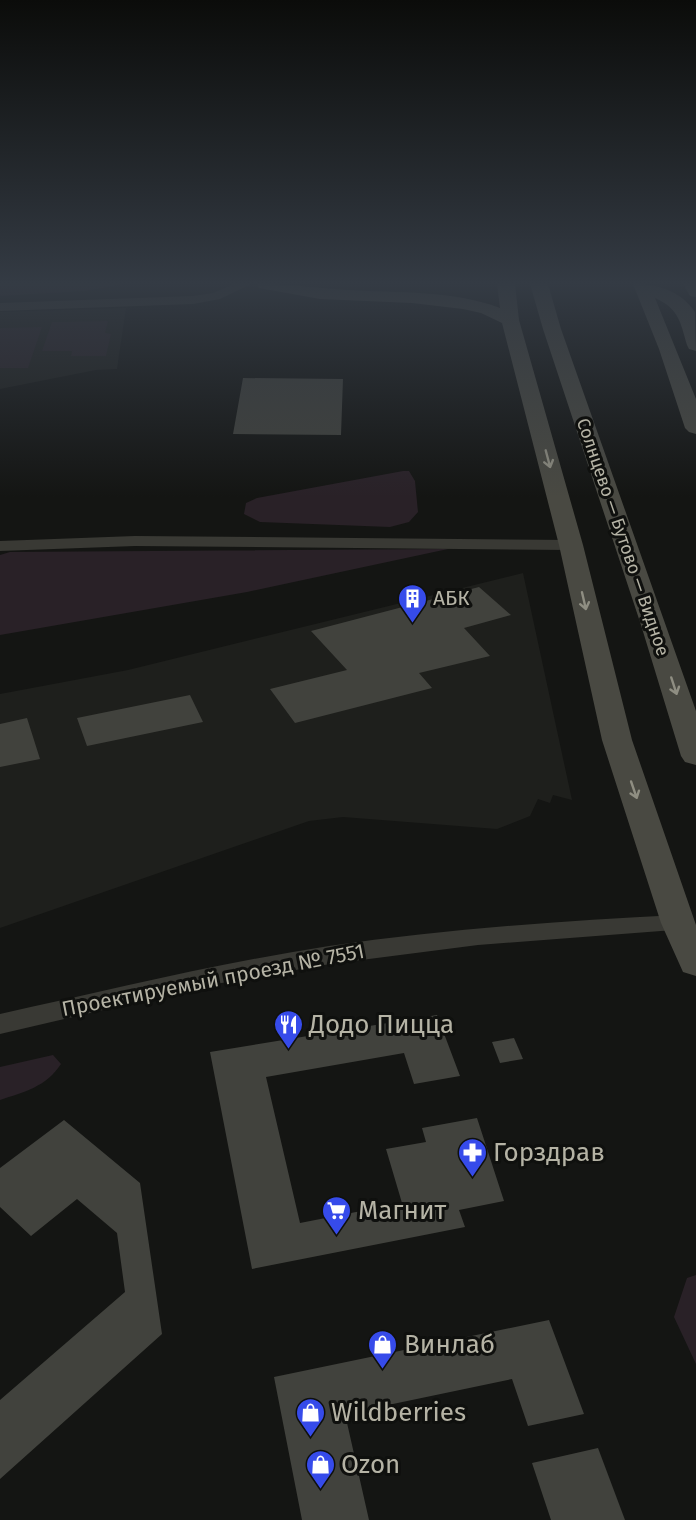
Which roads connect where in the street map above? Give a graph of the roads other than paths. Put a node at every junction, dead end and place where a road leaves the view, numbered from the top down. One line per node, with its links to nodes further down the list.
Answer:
1 (520, 355): 5 (main road, one-way to 5)
2 (561, 355): 7 (main road, Солнцево — Бутово — Видное, one-way to 7)
3 (670, 355): 4 (main road)
4 (696, 428)
5 (571, 544): 6 (street); 8 (main road, one-way to 8)
6 (0, 546)
7 (696, 756)
8 (678, 923): 9 (main road); 10 (street, Проектируемый проезд № 7551)
9 (696, 963)
10 (0, 1024)

